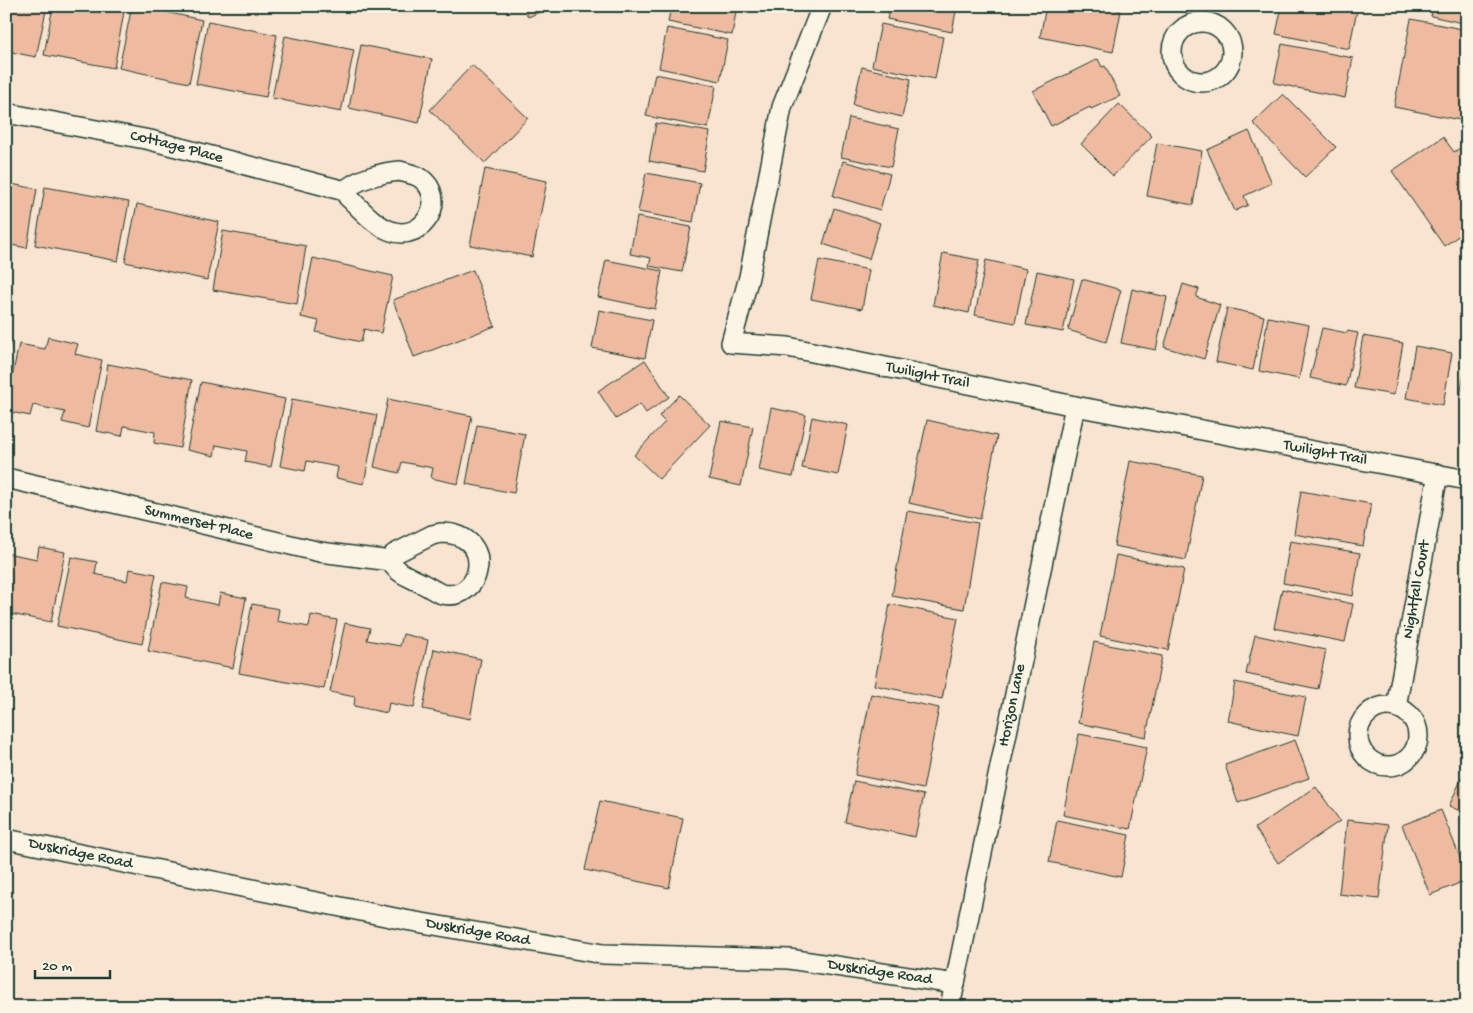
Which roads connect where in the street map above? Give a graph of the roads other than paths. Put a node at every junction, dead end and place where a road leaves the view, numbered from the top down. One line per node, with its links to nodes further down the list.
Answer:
1 (822, 6): 4 (street, Twilight Trail)
2 (6, 112): 3 (street, Cottage Place)
3 (345, 191)
4 (1075, 406): 5 (street, Twilight Trail); 11 (street, Horizon Lane)
5 (1438, 474): 7 (street, Twilight Trail); 9 (street, Nightfall Court)
6 (6, 478): 8 (street, Summerset Place)
7 (1467, 480)
8 (391, 561)
9 (1396, 707)
10 (6, 839): 11 (street, Duskridge Road)
11 (955, 984): 12 (street, Horizon Lane)
12 (950, 1007)

